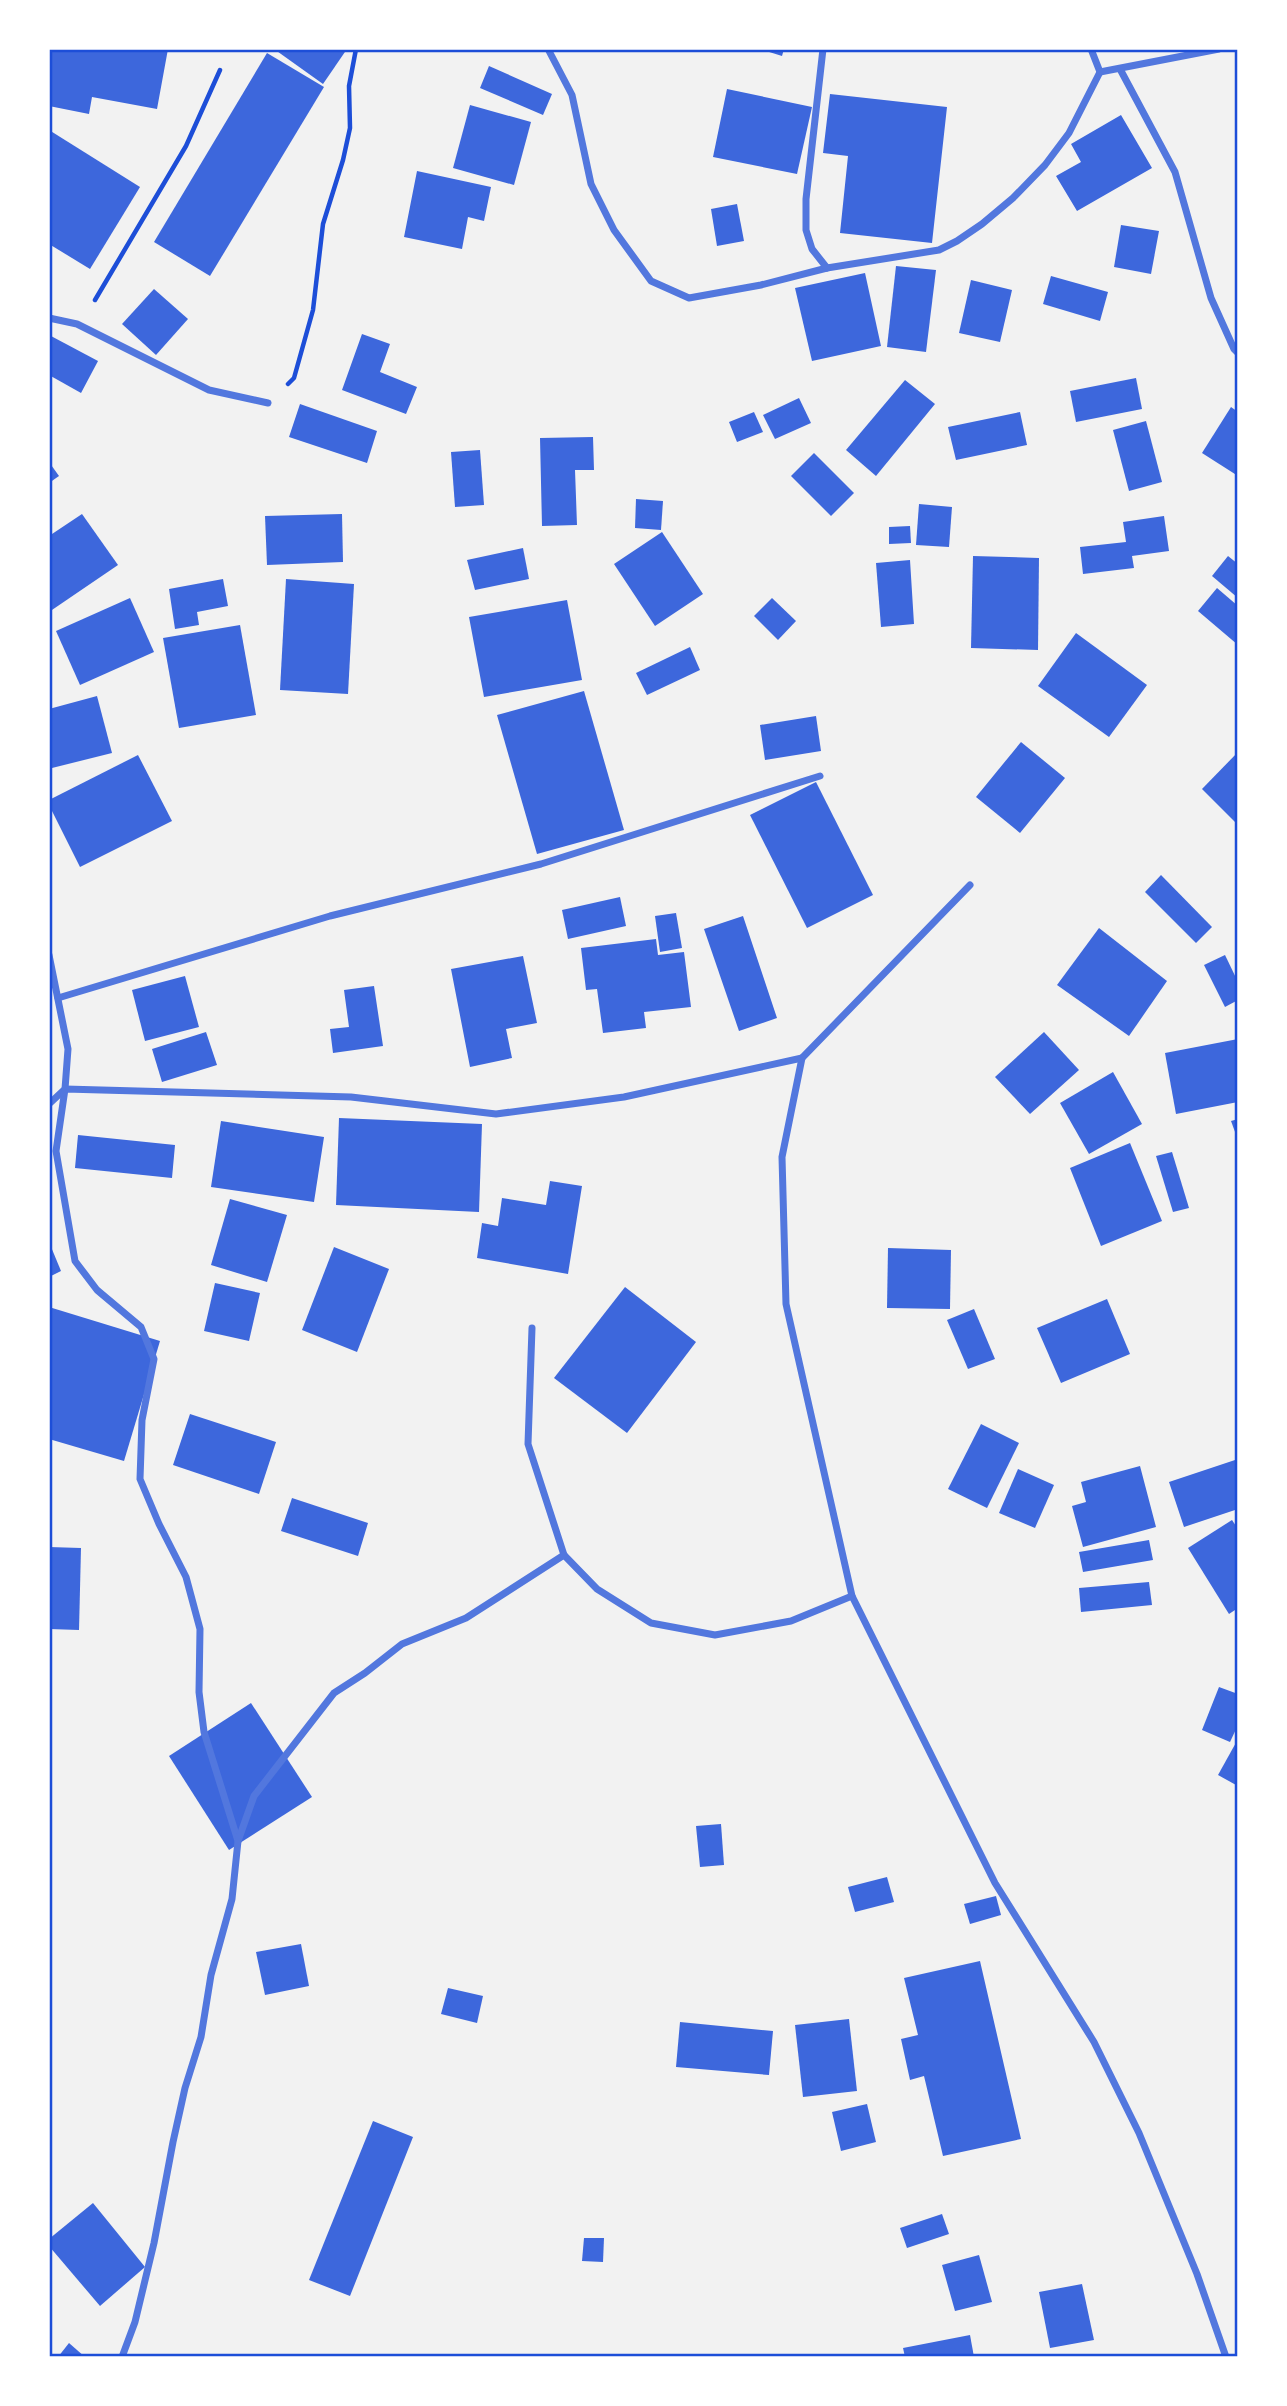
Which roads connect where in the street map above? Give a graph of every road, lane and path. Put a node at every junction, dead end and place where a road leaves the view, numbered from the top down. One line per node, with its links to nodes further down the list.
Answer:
1 (356, 49): 13 (path)
2 (548, 49): 9 (street)
3 (823, 49): 9 (street)
4 (1091, 49): 8 (street)
5 (1219, 49): 6 (street)
6 (1120, 69): 8 (street); 12 (street)
7 (220, 71): 11 (path)
8 (1100, 72): 9 (street)
9 (827, 268)
10 (49, 318): 11 (street)
11 (77, 324): 13 (street)
12 (1238, 353)
13 (268, 403)
14 (820, 775): 17 (street)
15 (970, 885): 18 (street)
16 (49, 955): 17 (street)
17 (58, 998): 19 (street)
18 (802, 1058): 19 (street); 23 (street)
19 (65, 1089): 20 (street); 24 (street)
20 (49, 1104)
21 (532, 1328): 22 (street)
22 (565, 1555): 23 (street); 24 (street)
23 (852, 1597): 26 (street)
24 (238, 1841): 25 (street)
25 (122, 2357)
26 (1226, 2357)

